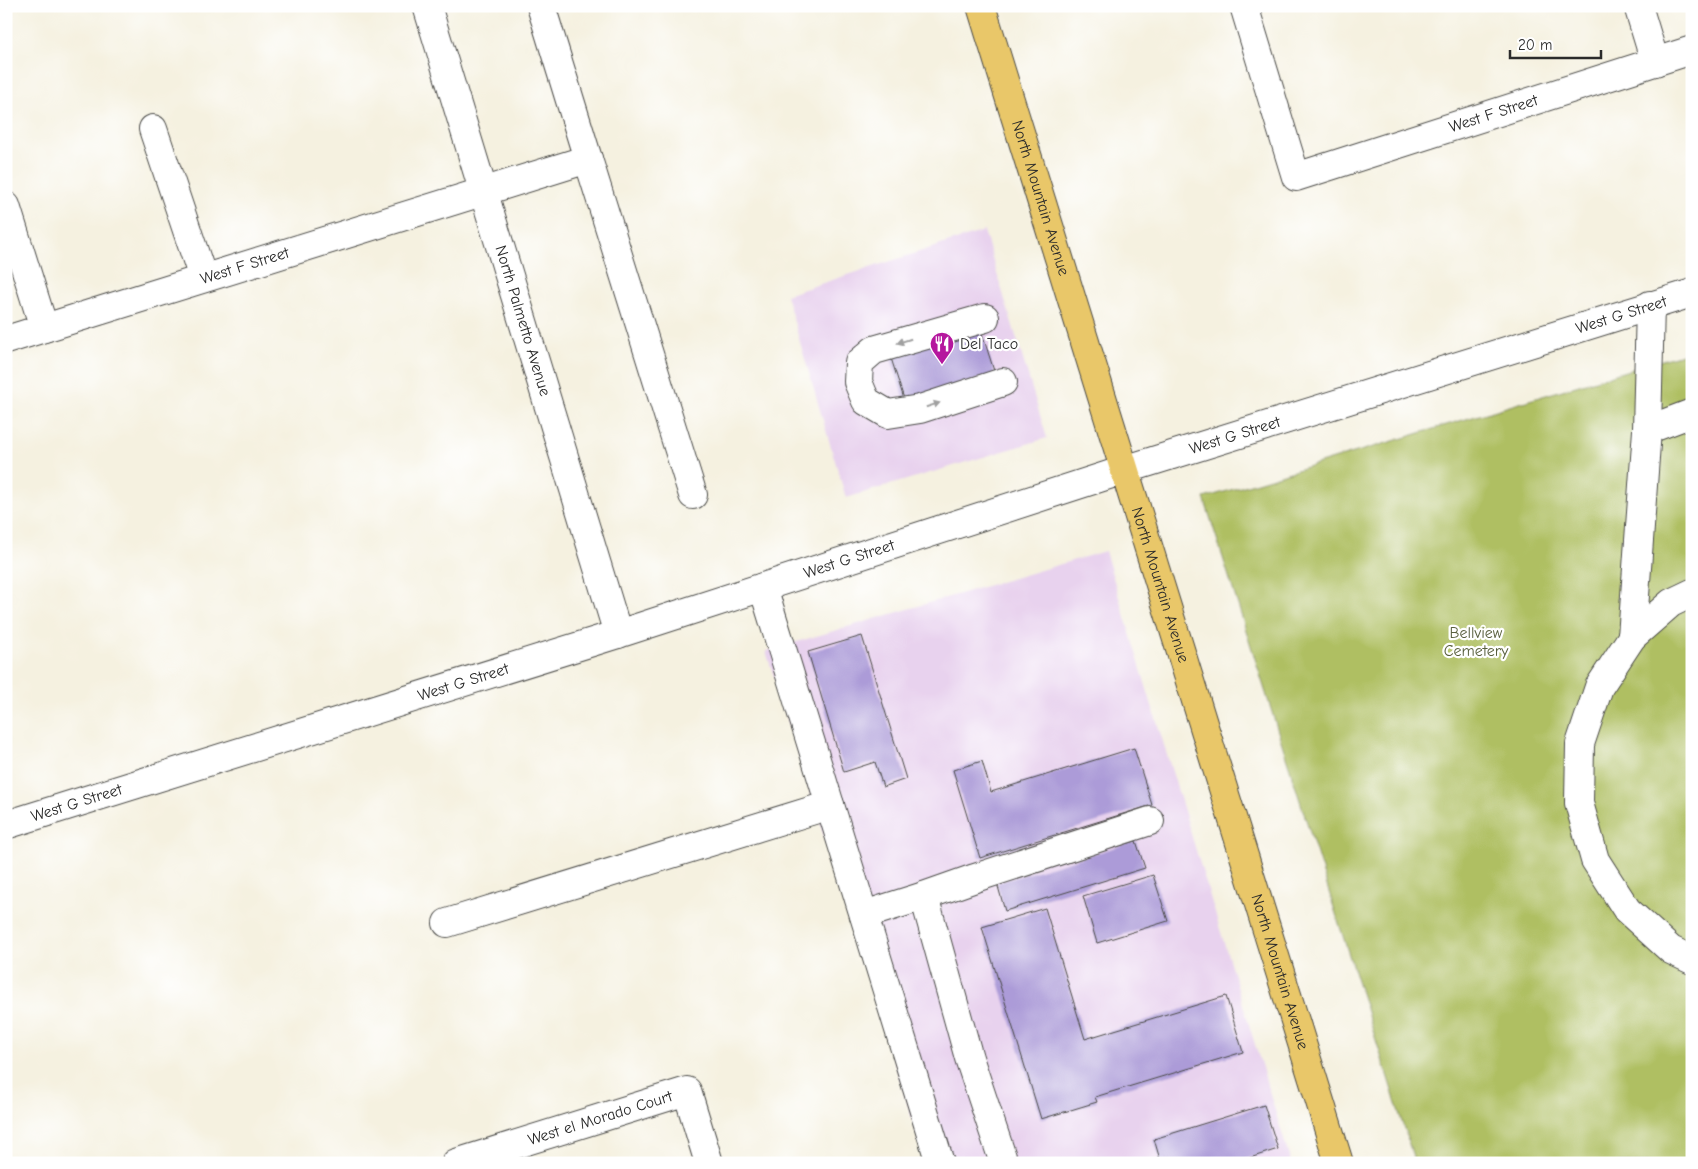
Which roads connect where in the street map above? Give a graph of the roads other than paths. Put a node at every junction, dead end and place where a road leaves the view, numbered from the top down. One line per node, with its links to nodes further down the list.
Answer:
1 (427, 6): 10 (street, North Palmetto Avenue)
2 (542, 6): 9 (street)
3 (981, 6): 21 (main road, North Mountain Avenue)
4 (1244, 6): 7 (street, West F Street)
5 (1638, 6): 7 (street)
6 (1692, 50): 7 (street, West F Street)
7 (1655, 62)
8 (153, 130): 12 (street)
9 (588, 159): 10 (street, West F Street); 22 (street)
10 (484, 192): 12 (street, West F Street); 25 (street, North Palmetto Avenue)
11 (6, 206): 16 (street)
12 (203, 278): 16 (street, West F Street)
13 (1692, 292): 14 (street, West G Street)
14 (1650, 305): 20 (street); 21 (street, West G Street)
15 (985, 318): 18 (street, one-way to 18)
16 (44, 328): 17 (street, West F Street)
17 (6, 340)
18 (1003, 382)
19 (1692, 413): 20 (street)
20 (1647, 430): 26 (street)
21 (1124, 470): 23 (street, West G Street); 38 (main road, North Mountain Avenue)
22 (693, 496)
23 (763, 587): 25 (street, West G Street); 27 (street)
24 (1692, 593): 26 (street)
25 (618, 634): 29 (street, West G Street)
26 (1632, 637): 33 (street)
27 (830, 805): 31 (street); 32 (street)
28 (1150, 821): 30 (street)
29 (6, 825)
30 (924, 896): 31 (street); 37 (street)
31 (864, 915): 36 (street)
32 (447, 923)
33 (1692, 960)
34 (456, 1163): 35 (street, West el Morado Court)
35 (708, 1163)
36 (940, 1163)
37 (1004, 1163)
38 (1339, 1163)

